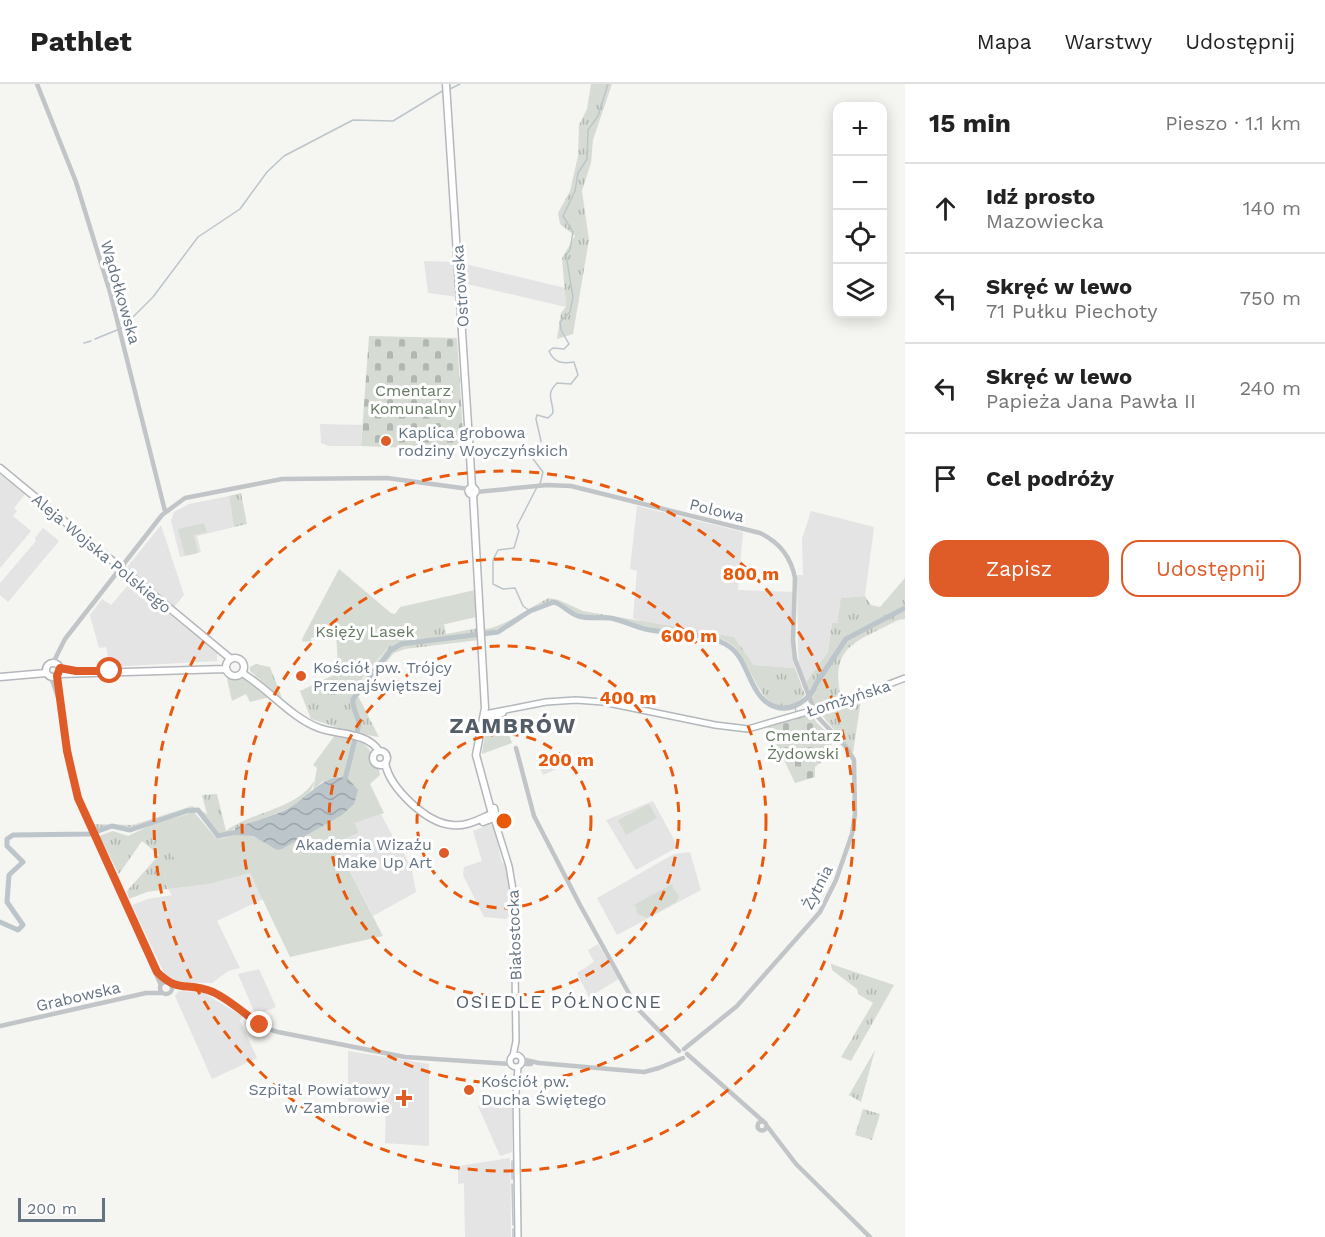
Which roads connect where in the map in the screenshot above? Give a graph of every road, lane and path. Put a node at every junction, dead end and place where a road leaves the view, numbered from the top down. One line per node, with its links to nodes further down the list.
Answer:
1 (37, 84): 5 (street, Wądołkowska)
2 (446, 84): 4 (main road, Ostrowska)
3 (0, 468): 6 (main road, Aleja Wojska Polskiego)
4 (472, 491): 5 (street, Polowa); 12 (street, Polowa); 13 (main road, Ostrowska)
5 (165, 511): 6 (street)
6 (120, 568): 7 (main road, Aleja Wojska Polskiego); 8 (street)
7 (226, 663): 8 (main road); 9 (main road); 9 (main road, Aleja Wojska Polskiego)
8 (53, 671): 10 (main road); 18 (street)
9 (243, 671): 15 (main road, Aleja Wojska Polskiego)
10 (0, 676)
11 (905, 678): 12 (main road, Łomżyńska)
12 (814, 710): 13 (main road, Łomżyńska); 21 (street, Żytnia)
13 (485, 716): 17 (main road, Białostocka)
14 (516, 748): 21 (street)
15 (377, 752): 16 (main road); 16 (main road)
16 (383, 764): 17 (main road)
17 (494, 816): 22 (main road, Białostocka)
18 (162, 987): 19 (street); 19 (street, Grabowska); 20 (street, Grabowska)
19 (171, 988): 22 (street)
20 (0, 1026)
21 (683, 1053): 22 (street, Żytnia); 24 (street)
22 (516, 1061): 23 (main road, Białostocka)
23 (518, 1237)
24 (870, 1237)

